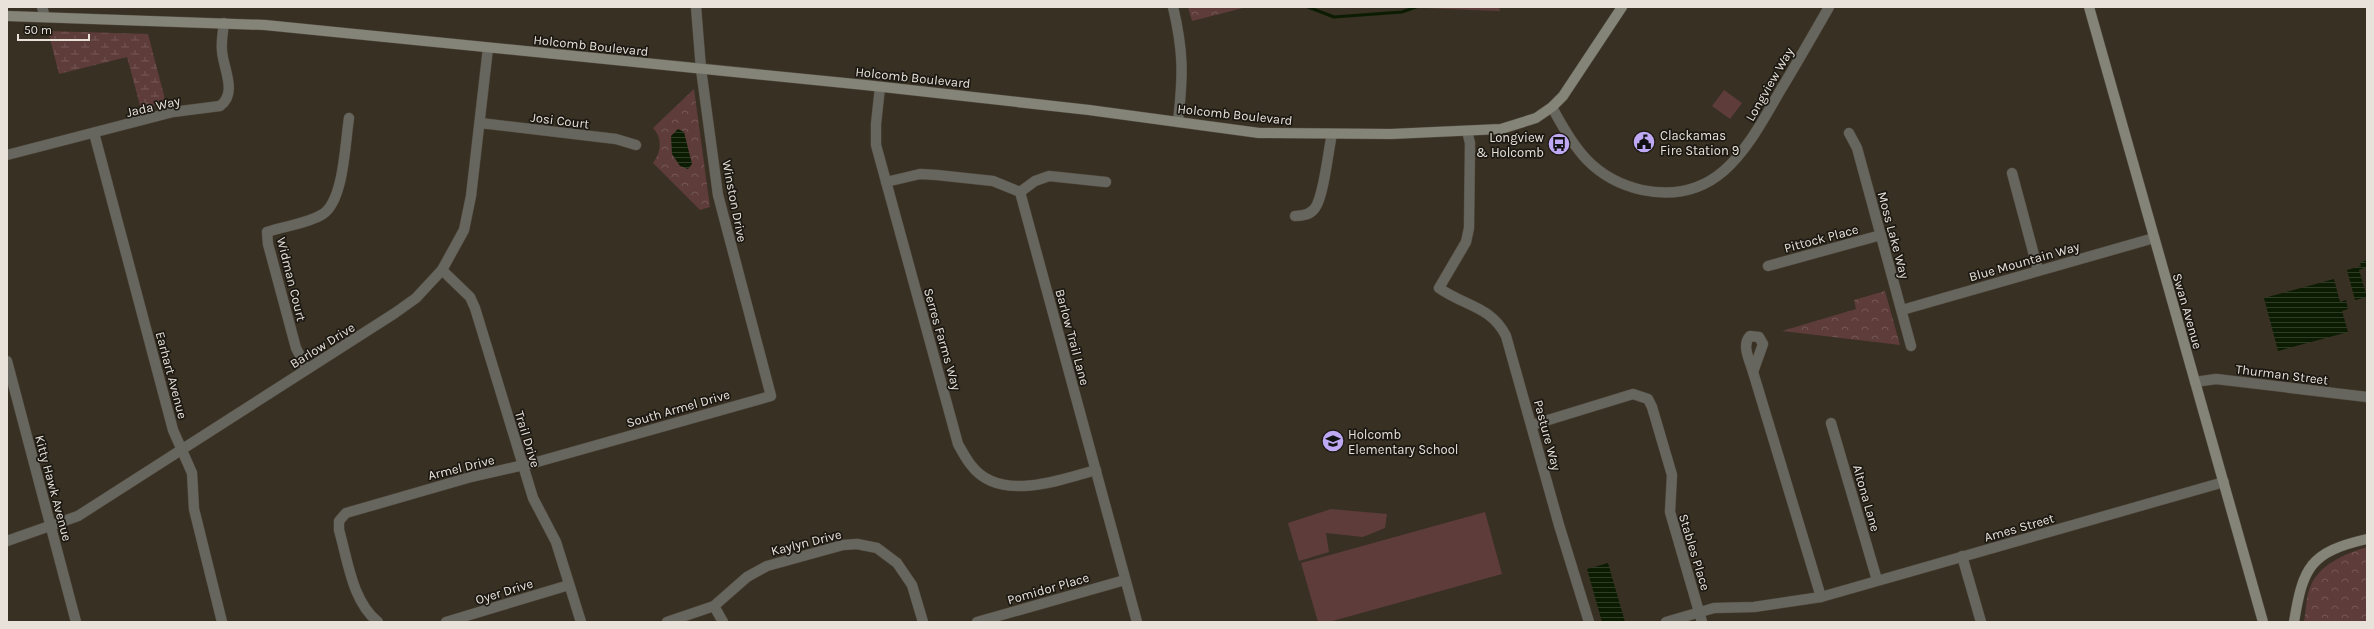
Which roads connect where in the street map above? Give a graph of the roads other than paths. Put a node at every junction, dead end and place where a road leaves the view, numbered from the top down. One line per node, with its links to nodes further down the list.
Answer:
1 (42, 7): 8 (street)
2 (696, 7): 11 (street, Winston Drive)
3 (1173, 7): 15 (street)
4 (1622, 7): 13 (street, Holcomb Boulevard)
5 (1829, 7): 13 (street, Longview Way)
6 (2089, 7): 29 (street, Swan Avenue)
7 (7, 16): 8 (street, Holcomb Boulevard)
8 (45, 17): 9 (street, Holcomb Boulevard)
9 (224, 23): 10 (street, Holcomb Boulevard); 18 (street, Jada Way)
10 (488, 48): 11 (street, Holcomb Boulevard); 16 (street, Barlow Drive)
11 (701, 69): 12 (street, Holcomb Boulevard); 39 (street, Winston Drive)
12 (880, 87): 15 (street, Holcomb Boulevard); 24 (street, Serres Farms Way)
13 (1552, 107): 17 (street, Holcomb Boulevard)
14 (349, 118): 36 (street, Widman Court)
15 (1178, 122): 20 (street, Holcomb Boulevard)
16 (480, 123): 21 (street, Josi Court); 31 (street, Barlow Drive)
17 (1467, 131): 20 (street, Holcomb Boulevard); 42 (street, Pasture Way)
18 (94, 133): 22 (street, Jada Way); 44 (street, Earhart Avenue)
19 (1849, 133): 28 (street, Moss Lake Way)
20 (1332, 134): 27 (street)
21 (636, 145)
22 (7, 155)
23 (2012, 172): 32 (street)
24 (886, 182): 26 (street); 46 (street, Serres Farms Way)
25 (1106, 182): 26 (street)
26 (1020, 192): 46 (street, Barlow Trail Lane)
27 (1295, 216)
28 (1881, 235): 30 (street, Pittock Place); 33 (street, Moss Lake Way)
29 (2154, 238): 32 (street, Blue Mountain Way); 38 (street, Swan Avenue)
30 (1768, 266)
31 (442, 270): 36 (street, Barlow Drive); 45 (street, Trail Drive)
32 (2038, 270): 33 (street, Blue Mountain Way)
33 (1902, 310): 34 (street, Moss Lake Way)
34 (1912, 346)
35 (7, 362): 48 (street, Kitty Hawk Avenue)
36 (307, 369): 44 (street, Barlow Drive)
37 (1753, 372): 55 (street)
38 (2195, 382): 40 (street, Thurman Street); 47 (street, Swan Avenue)
39 (771, 396): 43 (street, South Armel Drive)
40 (2367, 397)
41 (1831, 422): 53 (street, Altona Lane)
42 (1532, 425): 57 (street, Stables Place); 68 (street, Pasture Way)
43 (592, 446): 45 (street, Armel Drive)
44 (182, 450): 48 (street, Barlow Drive); 59 (street, Earhart Avenue)
45 (522, 466): 54 (street, Trail Drive); 60 (street, Armel Drive)
46 (1096, 470): 52 (street, Barlow Trail Lane)
47 (2224, 482): 51 (street, Ames Street); 71 (street, Swan Avenue)
48 (50, 527): 50 (street, Barlow Drive); 58 (street, Kitty Hawk Avenue)
49 (2367, 539): 72 (street)
50 (7, 541)
51 (1962, 556): 53 (street, Ames Street); 70 (street)
52 (1126, 580): 66 (street, Pomidor Place); 67 (street, Barlow Trail Lane)
53 (1878, 580): 55 (street, Ames Street)
54 (569, 585): 61 (street, Oyer Drive); 62 (street, Trail Drive)
55 (1821, 597): 57 (street, Ames Street)
56 (714, 606): 63 (street, Kaylyn Drive); 64 (street); 65 (street, Kaylyn Drive)
57 (1701, 617): 69 (street, Ames Street)
58 (76, 622)
59 (222, 622)
60 (378, 622)
61 (446, 622)
62 (581, 622)
63 (667, 622)
64 (723, 622)
65 (922, 622)
66 (977, 622)
67 (1137, 622)
68 (1589, 622)
69 (1666, 622)
70 (1981, 622)
71 (2263, 622)
72 (2294, 622)

